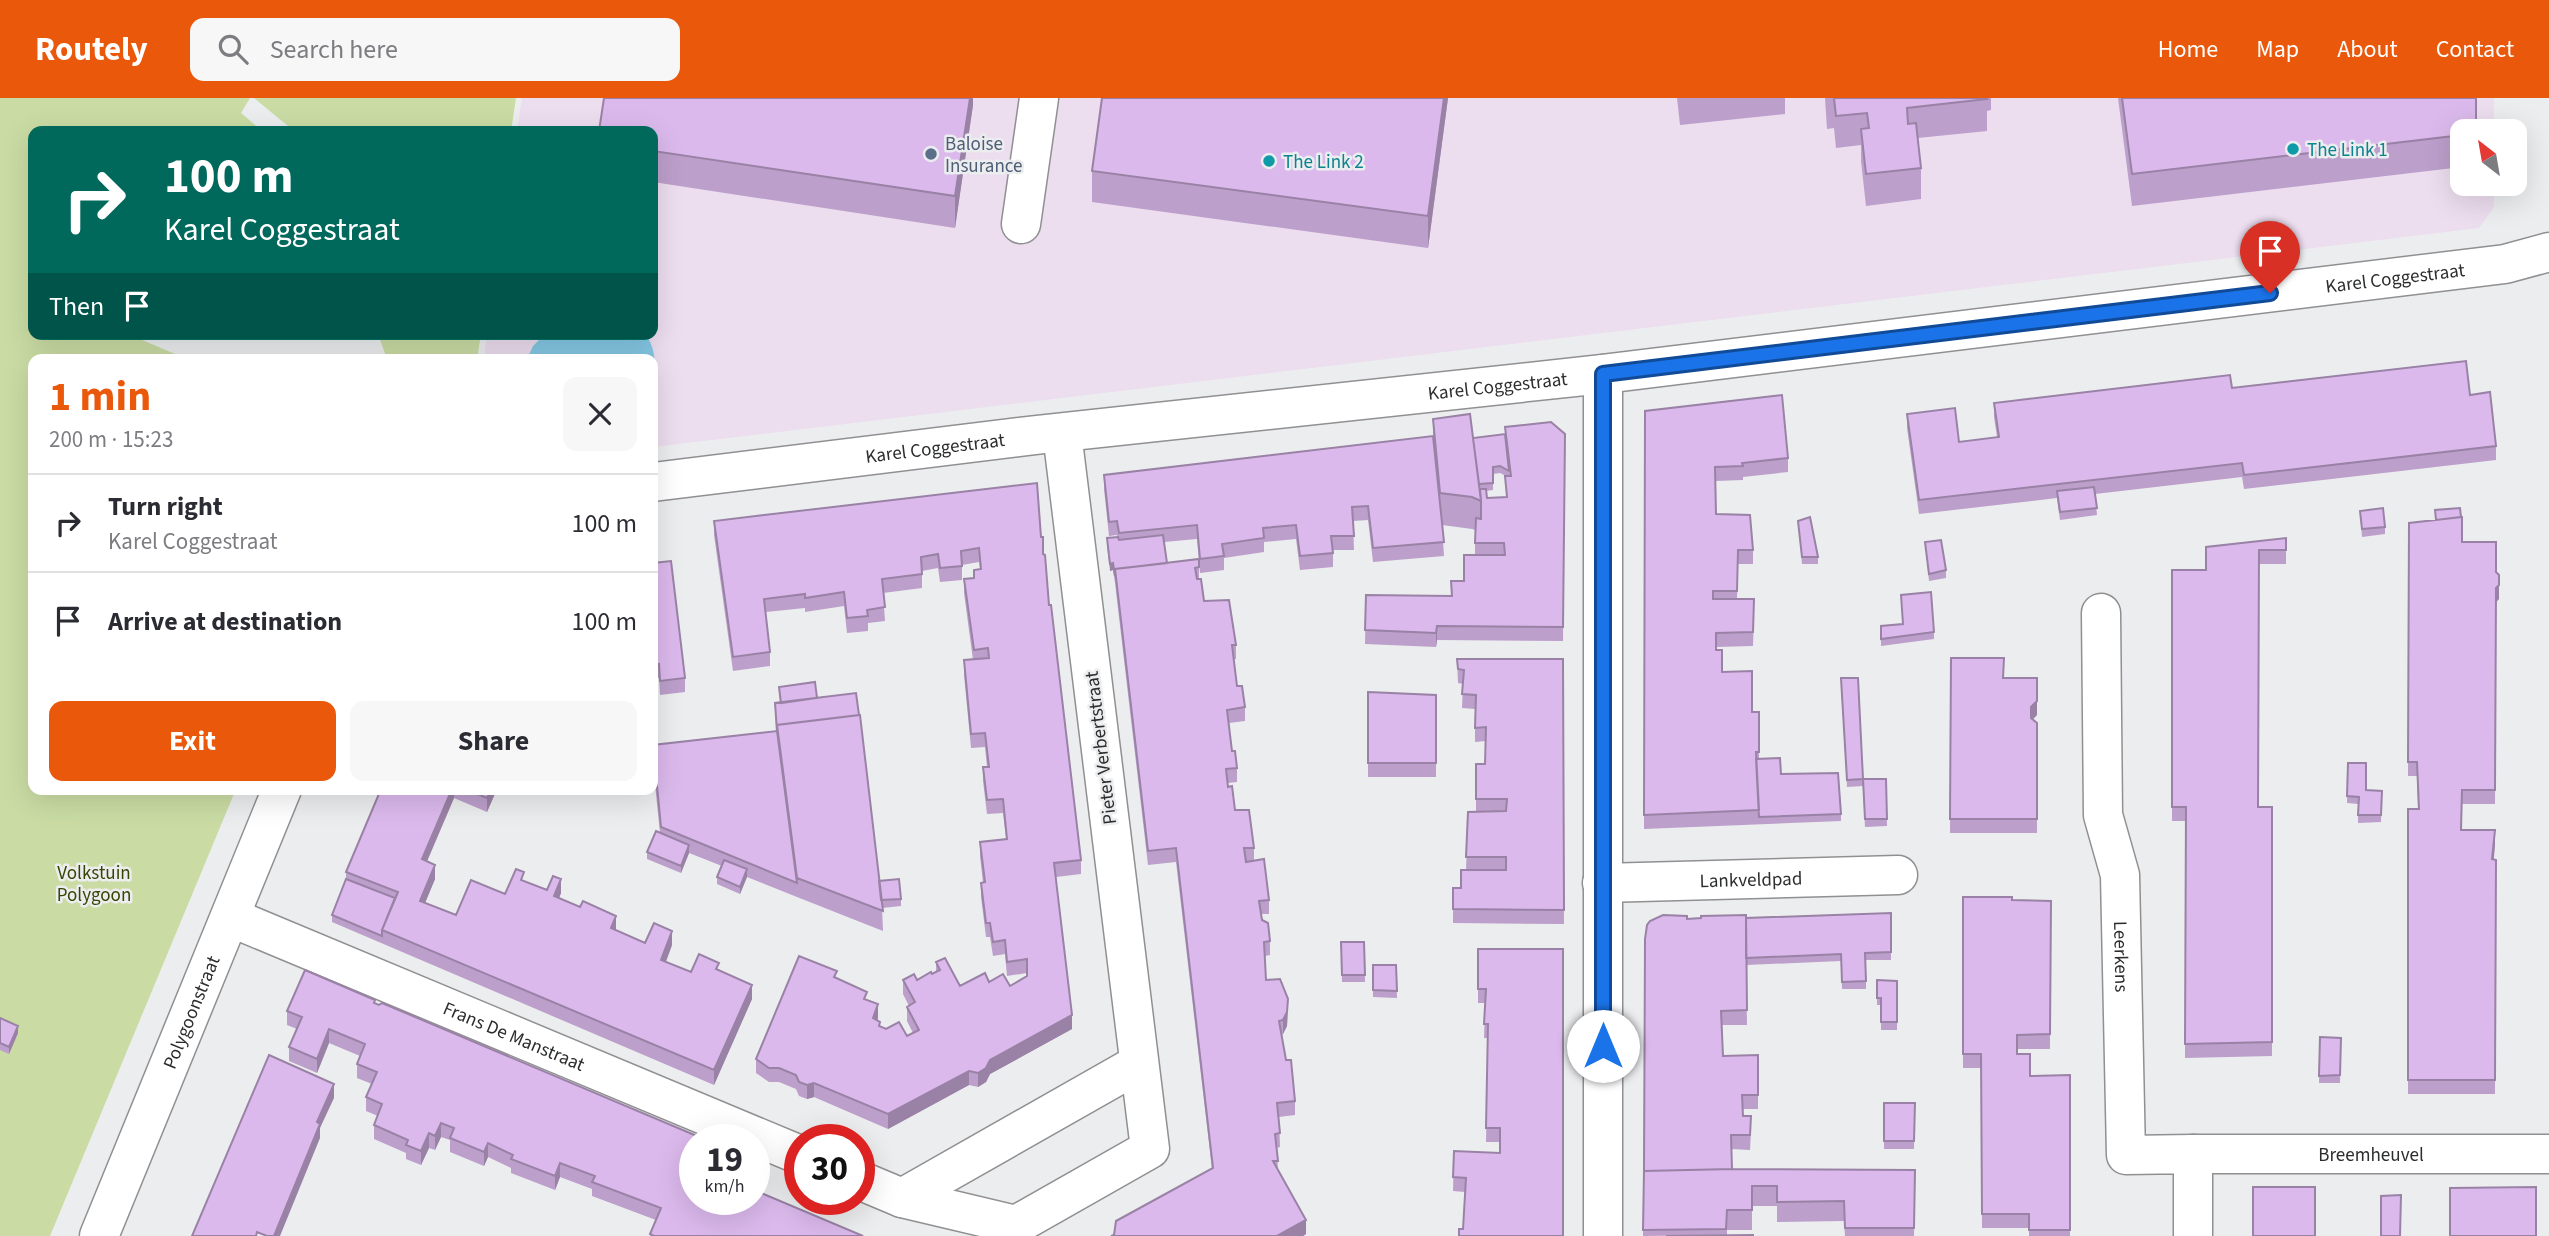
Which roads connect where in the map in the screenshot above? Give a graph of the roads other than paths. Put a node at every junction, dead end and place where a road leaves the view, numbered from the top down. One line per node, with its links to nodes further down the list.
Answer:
1 (1039, 98): 2 (street)
2 (1021, 224)
3 (2549, 252): 4 (street, Karel Coggestraat)
4 (1603, 374): 5 (street, Karel Coggestraat); 10 (street)
5 (1062, 433): 6 (street, Karel Coggestraat); 12 (street, Pieter Verbertstraat)
6 (658, 481)
7 (2101, 613): 14 (street, Leerkens)
8 (280, 795): 11 (street, Polygoonstraat)
9 (1898, 875): 10 (street, Lankveldpad)
10 (1602, 883): 20 (street)
11 (230, 917): 13 (street, Frans De Manstraat); 19 (street, Polygoonstraat)
12 (1138, 1064): 17 (street); 18 (street, Pieter Verbertstraat)
13 (784, 1148)
14 (2193, 1154): 15 (street, Breemheuvel); 21 (street)
15 (2549, 1154)
16 (875, 1187): 17 (street)
17 (902, 1198): 18 (street)
18 (1019, 1231)
19 (99, 1236)
20 (1603, 1236)
21 (2193, 1236)

